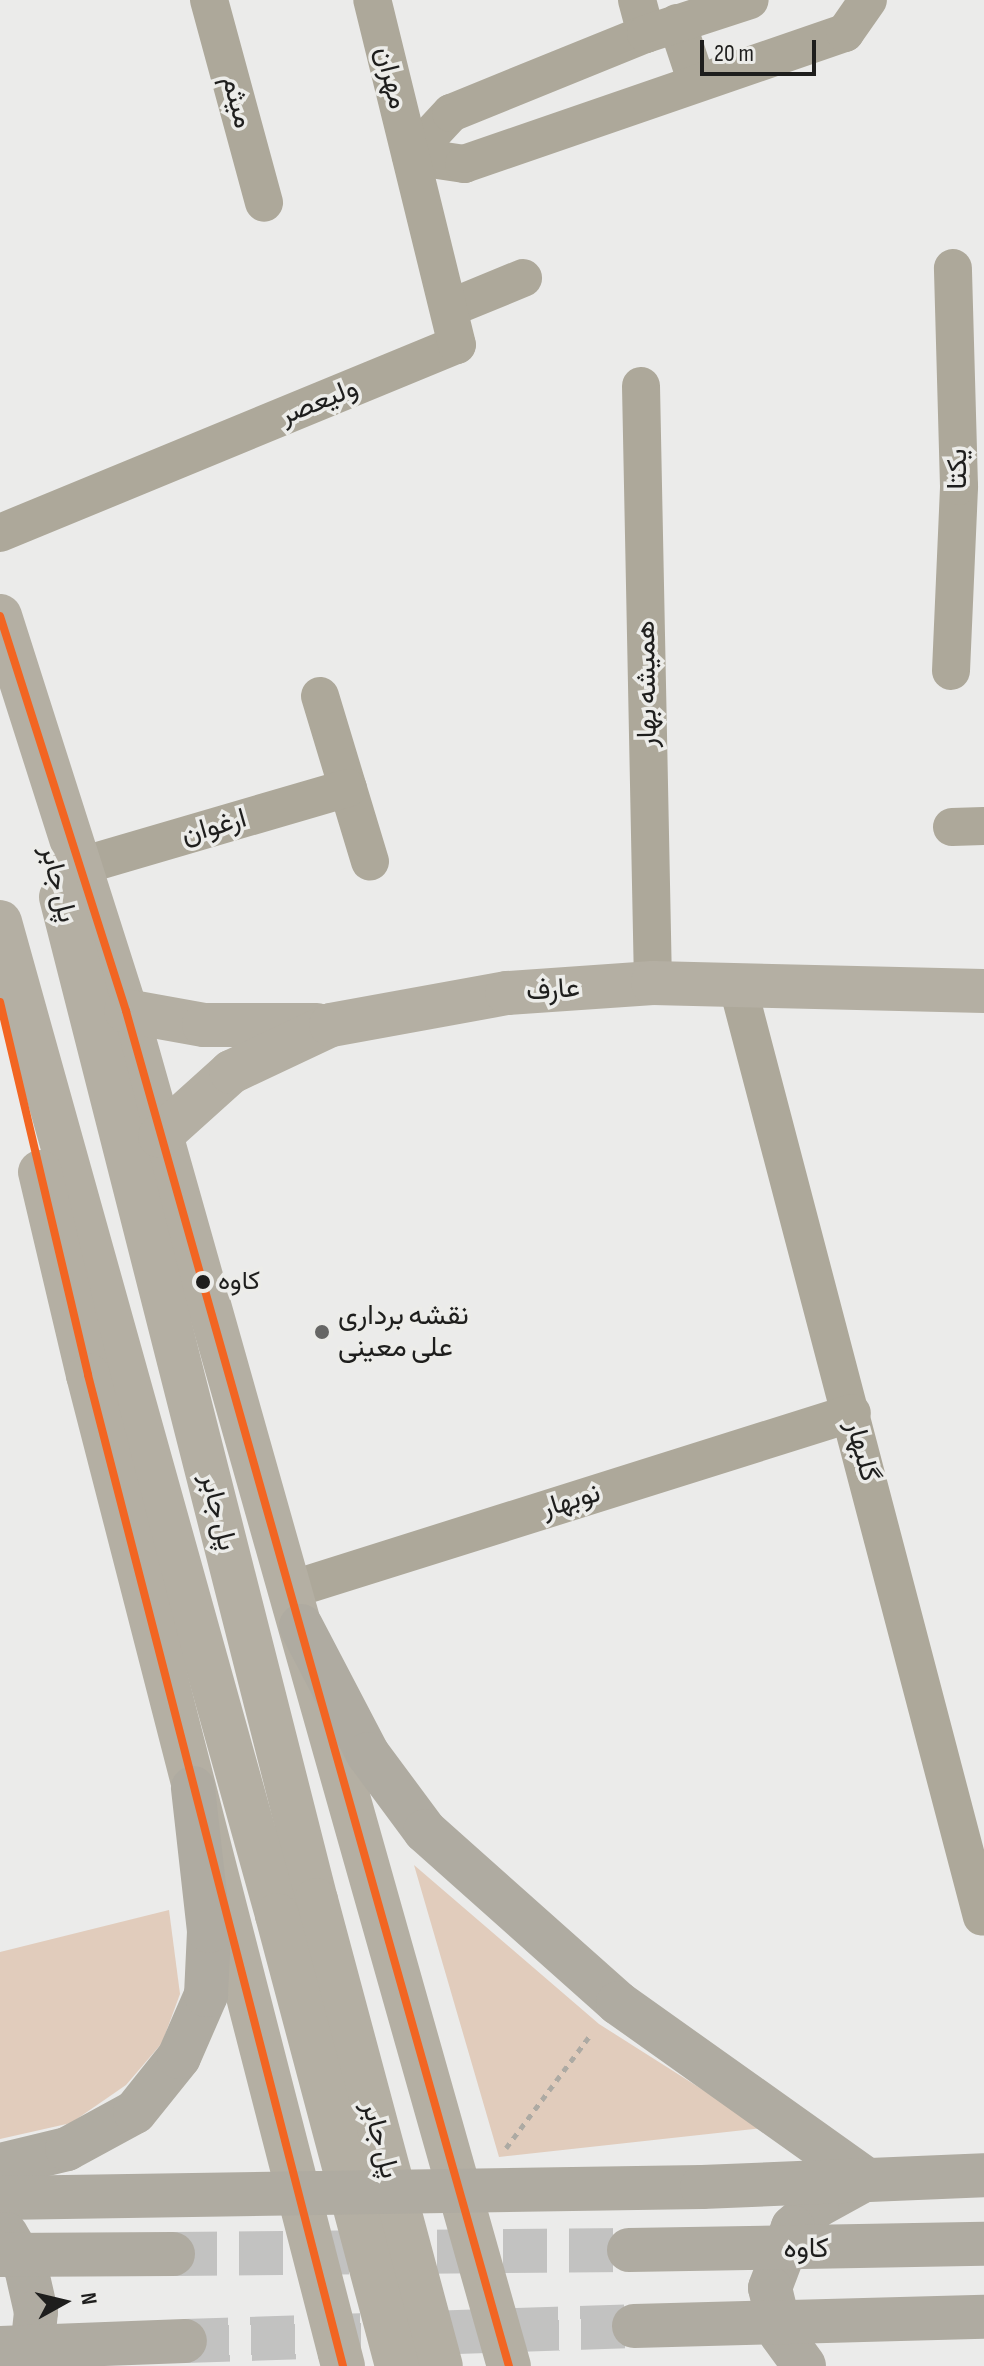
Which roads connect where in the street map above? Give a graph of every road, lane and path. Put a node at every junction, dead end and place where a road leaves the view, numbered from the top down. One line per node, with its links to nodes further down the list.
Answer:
1 (209, 0): 10 (street, میثم)
2 (372, 0): 9 (street, مهران)
3 (750, 0): 5 (street)
4 (868, 0): 7 (street)
5 (653, 19): 6 (street); 7 (street)
6 (539, 77): 8 (street); 9 (street)
7 (697, 83): 8 (street)
8 (560, 131): 9 (street)
9 (411, 156): 13 (street, ولیعصر)
10 (264, 203)
11 (953, 268): 15 (street, یکتا)
12 (523, 278): 13 (street)
13 (450, 308): 16 (street, ولیعصر)
14 (641, 386): 25 (street, همیشه بهار)
15 (971, 486): 19 (street, یکتا)
16 (0, 533)
17 (0, 616): 23 (main road)
18 (0, 657): 56 (main road, پل جابر)
19 (951, 671)
20 (320, 696): 21 (street)
21 (348, 788): 22 (street); 23 (street, ارغوان)
22 (370, 862)
23 (81, 866): 29 (main road)
24 (0, 922): 55 (main road, پل جابر)
25 (653, 983): 26 (main road, عارف); 30 (main road, عارف)
26 (738, 987): 27 (main road, عارف); 32 (street, گلبهار)
27 (984, 991)
28 (0, 1002): 34 (main road)
29 (126, 1011): 30 (main road); 31 (main road)
30 (331, 1025): 31 (main road, عارف)
31 (160, 1136): 33 (main road)
32 (852, 1413): 33 (street, نوبهار); 35 (street, گلبهار)
33 (295, 1608): 40 (main road); 41 (main road)
34 (193, 1788): 38 (main road); 42 (main road)
35 (982, 1917)
36 (599, 2024): 37 (path)
37 (499, 2157)
38 (0, 2165)
39 (984, 2175): 40 (main road)
40 (866, 2179): 41 (main road); 58 (main road)
41 (460, 2188): 42 (main road); 57 (main road)
42 (299, 2192): 43 (main road); 54 (main road)
43 (0, 2198)
44 (0, 2229): 53 (main road)
45 (984, 2244): 46 (main road, کاوه)
46 (629, 2250)
47 (173, 2254): 48 (main road)
48 (0, 2255)
49 (984, 2317): 50 (main road)
50 (634, 2326)
51 (185, 2341): 52 (main road)
52 (0, 2348)
53 (16, 2366)
54 (343, 2366)
55 (397, 2366)
56 (441, 2366)
57 (509, 2366)
58 (804, 2366)

